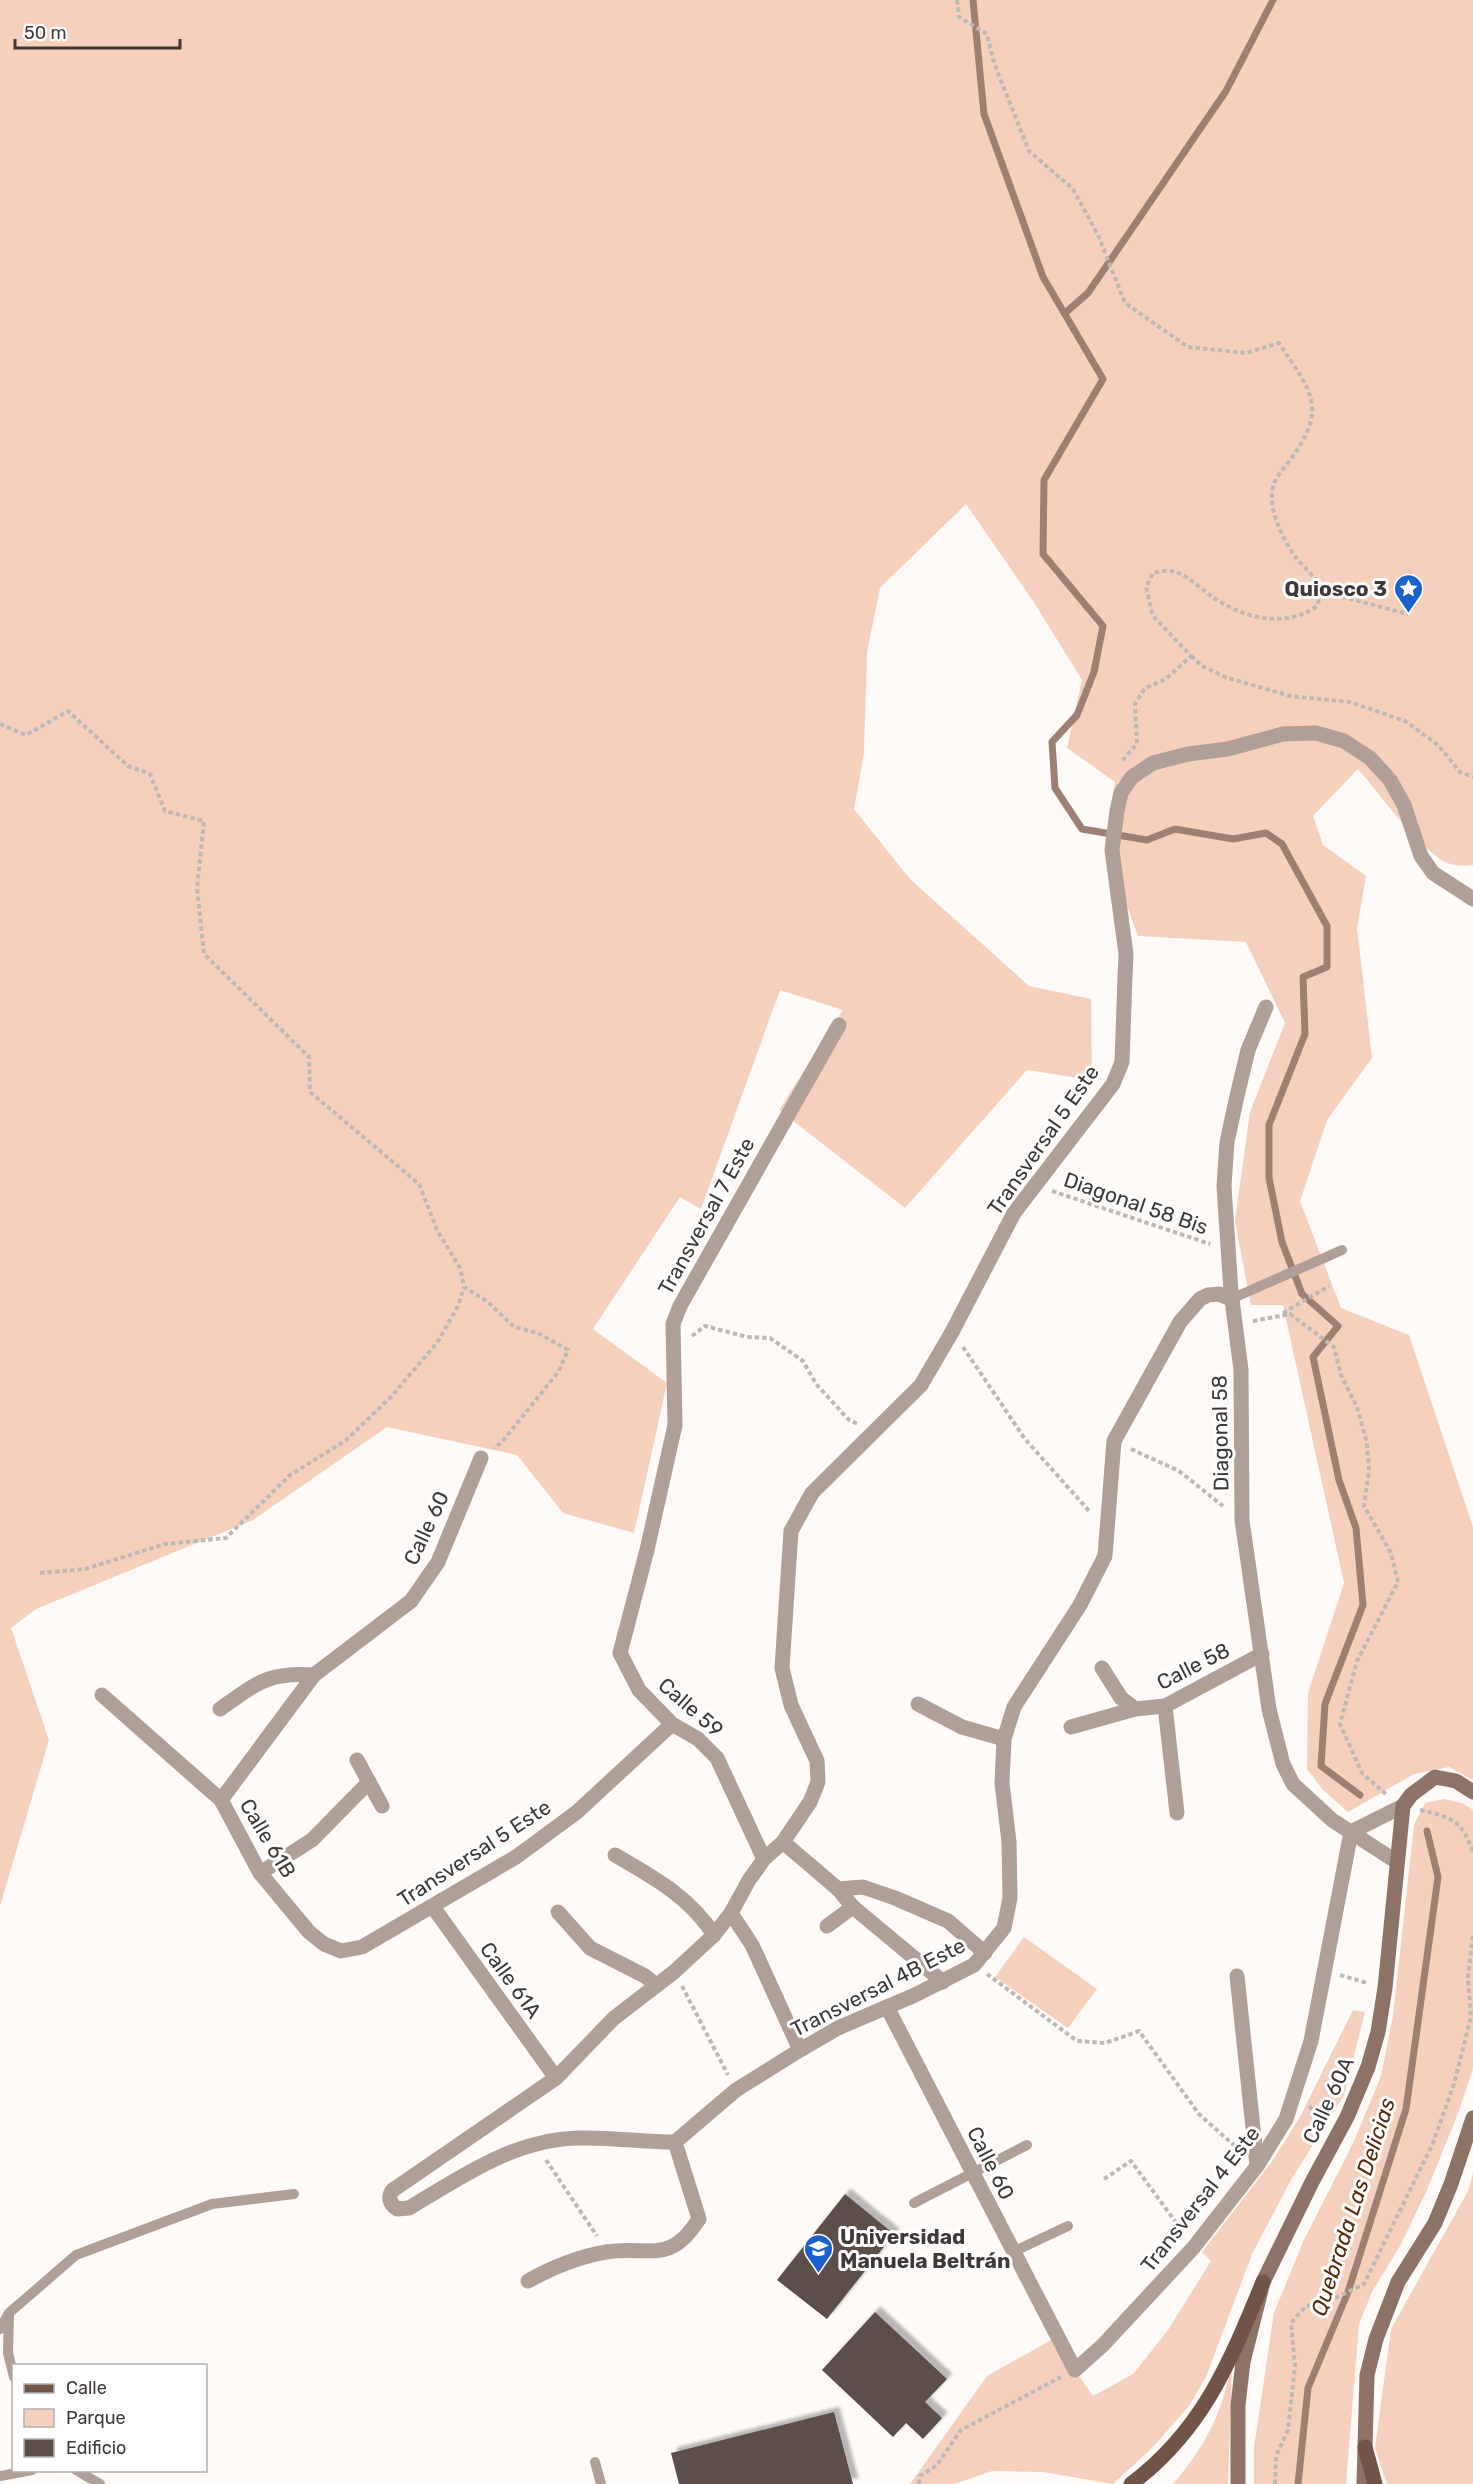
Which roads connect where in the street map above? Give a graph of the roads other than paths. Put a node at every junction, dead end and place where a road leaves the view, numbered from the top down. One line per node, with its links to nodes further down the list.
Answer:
1 (1473, 899): 27 (street, Transversal 5 Este)
2 (1266, 1007): 5 (street, Diagonal 58)
3 (839, 1026): 7 (street, Transversal 7 Este)
4 (1342, 1250): 5 (lane)
5 (1231, 1299): 8 (street, Diagonal 58); 18 (street, Transversal 4B Este)
6 (481, 1458): 10 (street, Calle 60)
7 (620, 1653): 16 (street, Calle 59)
8 (1262, 1654): 13 (street, Calle 58); 26 (street, Diagonal 58)
9 (1102, 1668): 15 (street)
10 (314, 1675): 14 (street); 22 (street, Calle 61B)
11 (102, 1695): 22 (street)
12 (918, 1704): 18 (street)
13 (1165, 1706): 15 (street, Calle 58); 25 (street)
14 (220, 1708)
15 (1135, 1709): 17 (street, Calle 58)
16 (672, 1724): 29 (street, Calle 59); 33 (street, Transversal 5 Este)
17 (1071, 1727)
18 (1004, 1739): 40 (street, Transversal 4B Este)
19 (357, 1760): 20 (street)
20 (369, 1782): 23 (street); 31 (street)
21 (1473, 1792): 24 (street)
22 (221, 1800): 31 (street, Calle 61B)
23 (382, 1806)
24 (1403, 1806): 26 (street); 30 (street, Calle 60A)
25 (1177, 1813)
26 (1351, 1832): 30 (street, Diagonal 58); 50 (street, Transversal 4 Este)
27 (783, 1842): 29 (street); 32 (street)
28 (615, 1855): 38 (street)
29 (764, 1859): 36 (street)
30 (1397, 1862): 57 (street, Calle 60A)
31 (260, 1873): 39 (street, Calle 61B)
32 (838, 1888): 34 (street); 40 (street)
33 (433, 1907): 39 (street, Transversal 5 Este); 46 (street, Calle 61A)
34 (853, 1907): 37 (street); 42 (street)
35 (558, 1912): 43 (street)
36 (731, 1913): 38 (street); 45 (street)
37 (827, 1926)
38 (714, 1935): 43 (street)
39 (341, 1951)
40 (986, 1953): 42 (street, Transversal 4B Este)
41 (1238, 1976): 50 (street)
42 (943, 1982): 44 (street, Transversal 4B Este)
43 (656, 1985): 46 (street)
44 (887, 2007): 45 (street, Transversal 4B Este); 51 (street, Calle 60)
45 (800, 2050): 48 (street, Transversal 4B Este)
46 (556, 2078): 48 (street)
47 (1473, 2118): 62 (street)
48 (675, 2142): 56 (street)
49 (1028, 2145): 51 (lane)
50 (1257, 2166): 61 (street, Transversal 4 Este)
51 (973, 2173): 53 (lane); 55 (street, Calle 60)
52 (294, 2194): 58 (lane)
53 (914, 2203)
54 (1068, 2226): 55 (lane)
55 (1013, 2252): 61 (street, Calle 60)
56 (528, 2282)
57 (1263, 2282): 69 (main road); 70 (street, Calle 60A)
58 (5, 2309): 59 (lane); 60 (lane)
59 (0, 2329)
60 (12, 2369)
61 (1075, 2370)
62 (1365, 2447): 71 (street); 72 (main road)
63 (595, 2462): 68 (lane)
64 (21, 2472): 66 (lane)
65 (79, 2472): 67 (lane)
66 (0, 2476)
67 (100, 2484)
68 (601, 2484)
69 (1131, 2484)
70 (1238, 2484)
71 (1364, 2484)
72 (1375, 2484)

